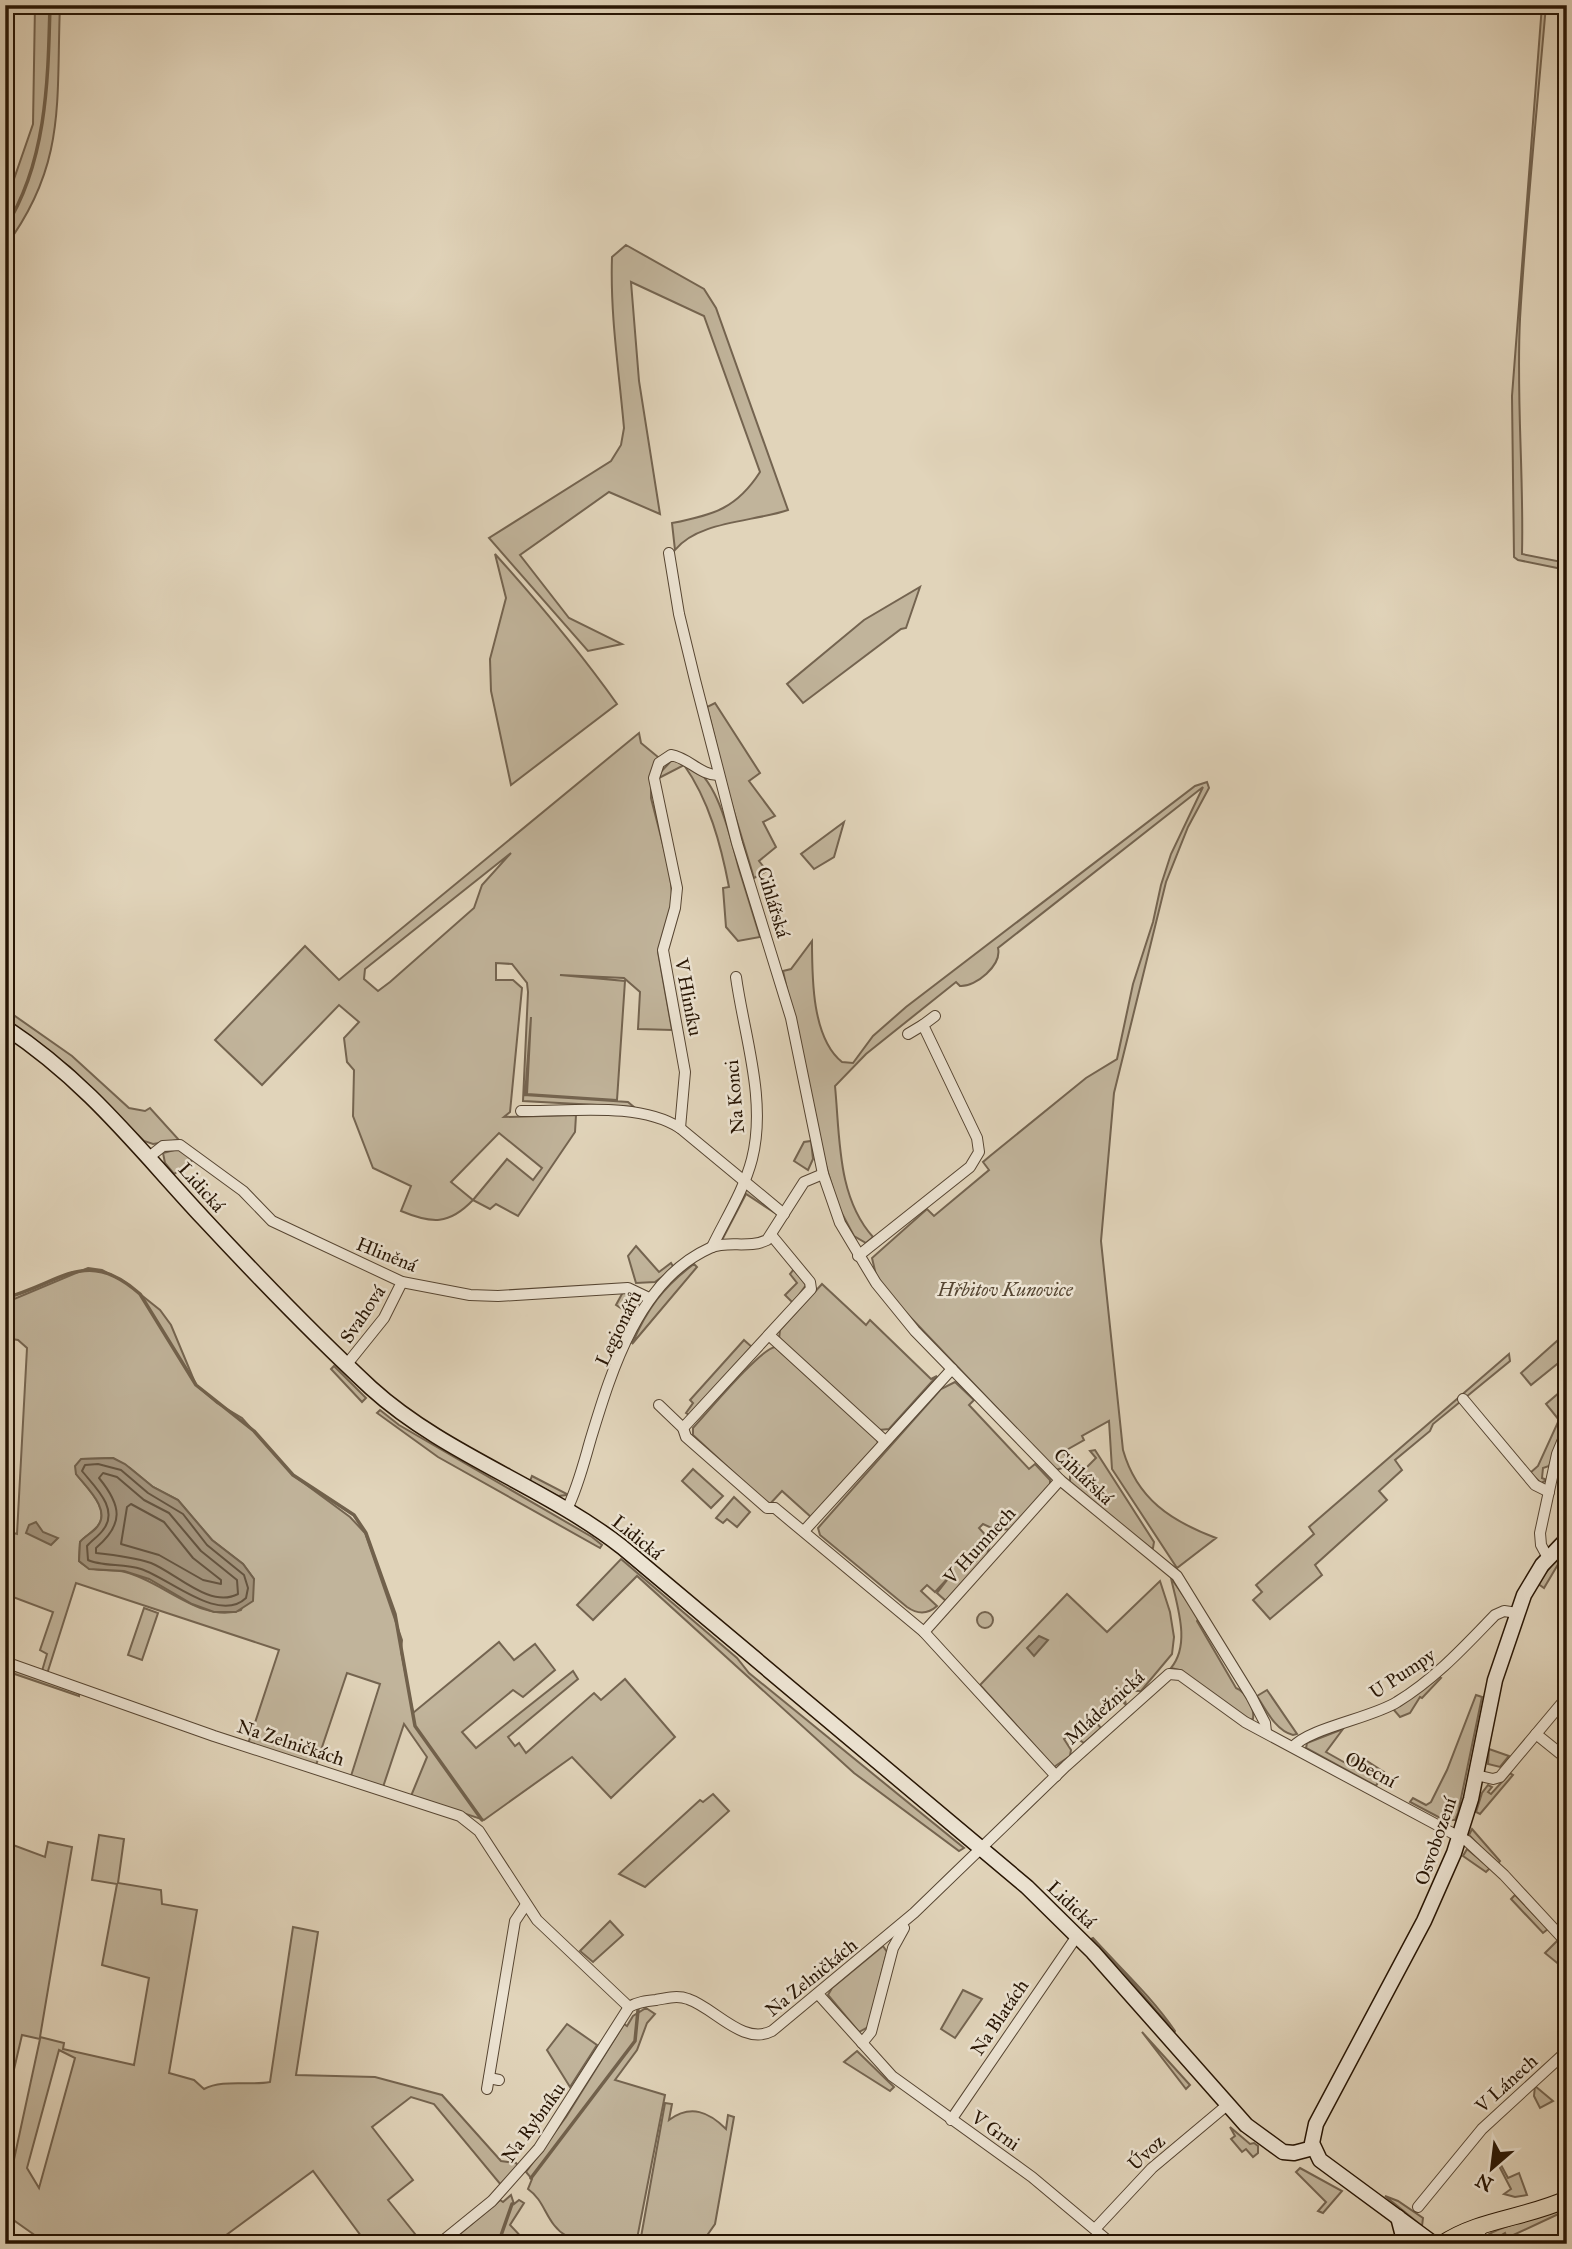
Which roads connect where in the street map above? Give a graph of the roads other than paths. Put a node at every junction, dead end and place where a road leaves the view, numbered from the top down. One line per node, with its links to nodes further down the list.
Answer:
1 (669, 554): 2 (street, Cihlářská)
2 (719, 775): 9 (street, V Hliníku); 11 (street, Cihlářská)
3 (736, 977): 12 (street, Na Konci)
4 (935, 1016): 5 (street)
5 (923, 1025): 7 (street); 16 (street)
6 (5, 1027): 10 (main road, Lidická)
7 (908, 1034)
8 (521, 1111): 9 (street)
9 (680, 1128): 12 (street)
10 (149, 1157): 17 (street, Hliněná); 20 (main road, Lidická)
11 (824, 1174): 13 (street); 16 (street, Cihlářská)
12 (745, 1180): 13 (street); 15 (street, Na Konci)
13 (784, 1214): 14 (street)
14 (772, 1236): 15 (street); 19 (street)
15 (712, 1247): 18 (street, Legionářů)
16 (858, 1256): 21 (street, Cihlářská)
17 (402, 1282): 18 (street, Hliněná); 20 (street, Svahová)
18 (649, 1298): 29 (street, Legionářů)
19 (769, 1335): 24 (street); 26 (street)
20 (347, 1364): 29 (main road, Lidická)
21 (952, 1369): 26 (street); 27 (street, Cihlářská)
22 (1463, 1399): 28 (street)
23 (659, 1405): 24 (street)
24 (684, 1428): 30 (street)
25 (1567, 1430): 28 (street)
26 (886, 1441): 30 (street)
27 (1060, 1480): 34 (street, V Humnech); 37 (street, Cihlářská)
28 (1549, 1492): 32 (street)
29 (567, 1509): 44 (main road, Lidická)
30 (804, 1531): 34 (street)
31 (1567, 1539): 32 (main road, Osvobození)
32 (1548, 1558): 33 (main road, Osvobození)
33 (1517, 1613): 39 (street, U Pumpy); 41 (main road, Osvobození)
34 (924, 1632): 42 (street)
35 (5, 1662): 45 (street, Na Zelničkách)
36 (1567, 1697): 38 (street)
37 (1266, 1732): 39 (street, Obecní); 42 (street, Mládežnická)
38 (1536, 1734): 40 (street); 41 (street)
39 (1293, 1747): 43 (street, Obecní)
40 (1567, 1759)
41 (1476, 1775): 43 (main road, Osvobození)
42 (1056, 1776): 44 (street, Mládežnická)
43 (1460, 1836): 48 (street, Obecní); 56 (main road, Osvobození)
44 (980, 1847): 46 (street, Na Zelničkách); 47 (main road, Lidická)
45 (525, 1906): 50 (street, Na Zelničkách); 53 (street)
46 (914, 1913): 49 (street, Na Zelničkách); 51 (street)
47 (1077, 1936): 54 (main road, Lidická); 55 (street, Na Blatách)
48 (1567, 1943)
49 (818, 1995): 50 (street, Na Zelničkách); 51 (street, V Grni)
50 (636, 2004): 63 (street, Na Rybníku)
51 (862, 2043): 55 (street, V Grni)
52 (1567, 2051): 58 (street, V Lánech)
53 (492, 2082)
54 (1226, 2106): 56 (main road, Lidická); 61 (street, Úvoz)
55 (951, 2120): 61 (street, V Grni)
56 (1313, 2148): 59 (main road)
57 (1567, 2199): 60 (main road)
58 (1418, 2207)
59 (1398, 2217): 64 (main road); 65 (main road)
60 (1485, 2225): 66 (main road); 67 (street)
61 (1095, 2229): 62 (street, V Grni)
62 (1106, 2242)
63 (439, 2244)
64 (1405, 2244)
65 (1434, 2244)
66 (1441, 2244)
67 (1470, 2244)

